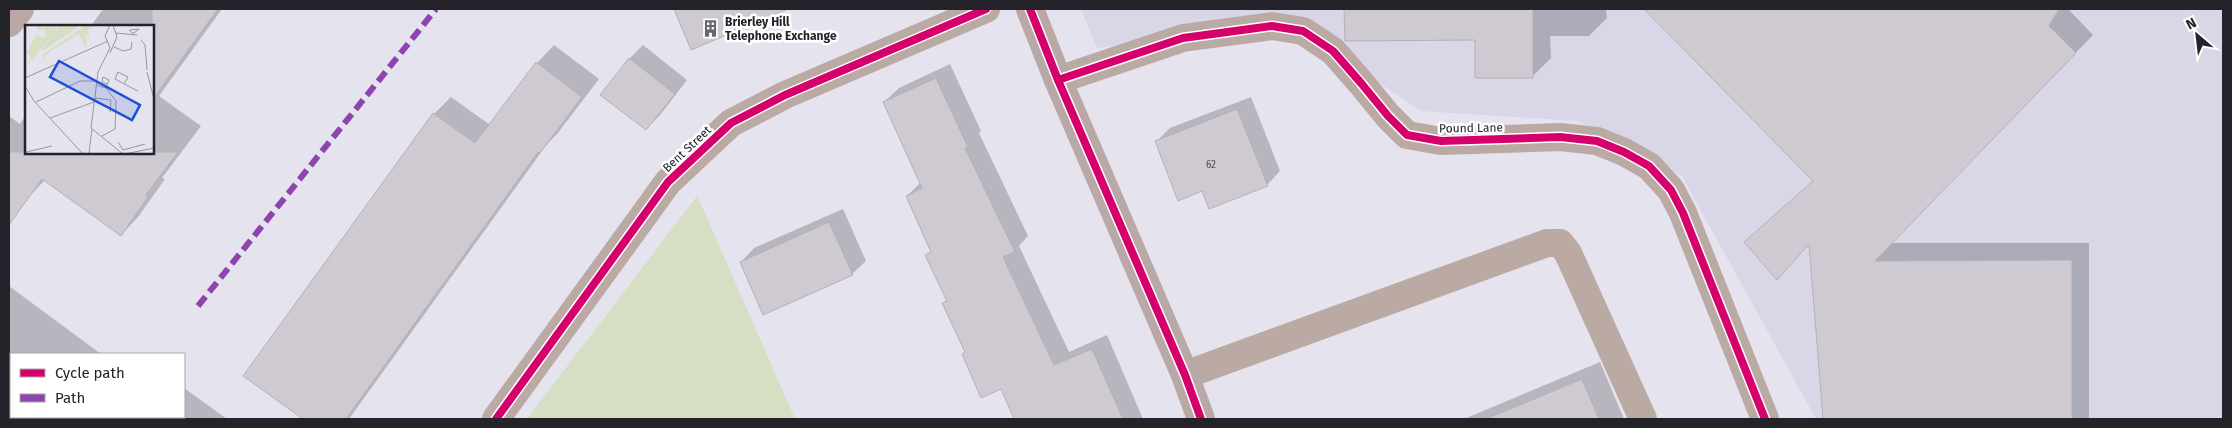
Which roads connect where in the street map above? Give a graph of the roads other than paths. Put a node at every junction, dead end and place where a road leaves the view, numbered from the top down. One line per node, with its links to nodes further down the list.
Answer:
1 (20, 9): 5 (main road)
2 (986, 9): 8 (street, Bent Street)
3 (1030, 9): 6 (main road)
4 (1302, 20): 6 (street, Pound Lane); 11 (street, Pound Lane)
5 (9, 23)
6 (1058, 80): 7 (main road)
7 (1185, 375): 9 (main road); 10 (street)
8 (496, 419)
9 (1201, 419)
10 (1643, 419)
11 (1766, 419)

